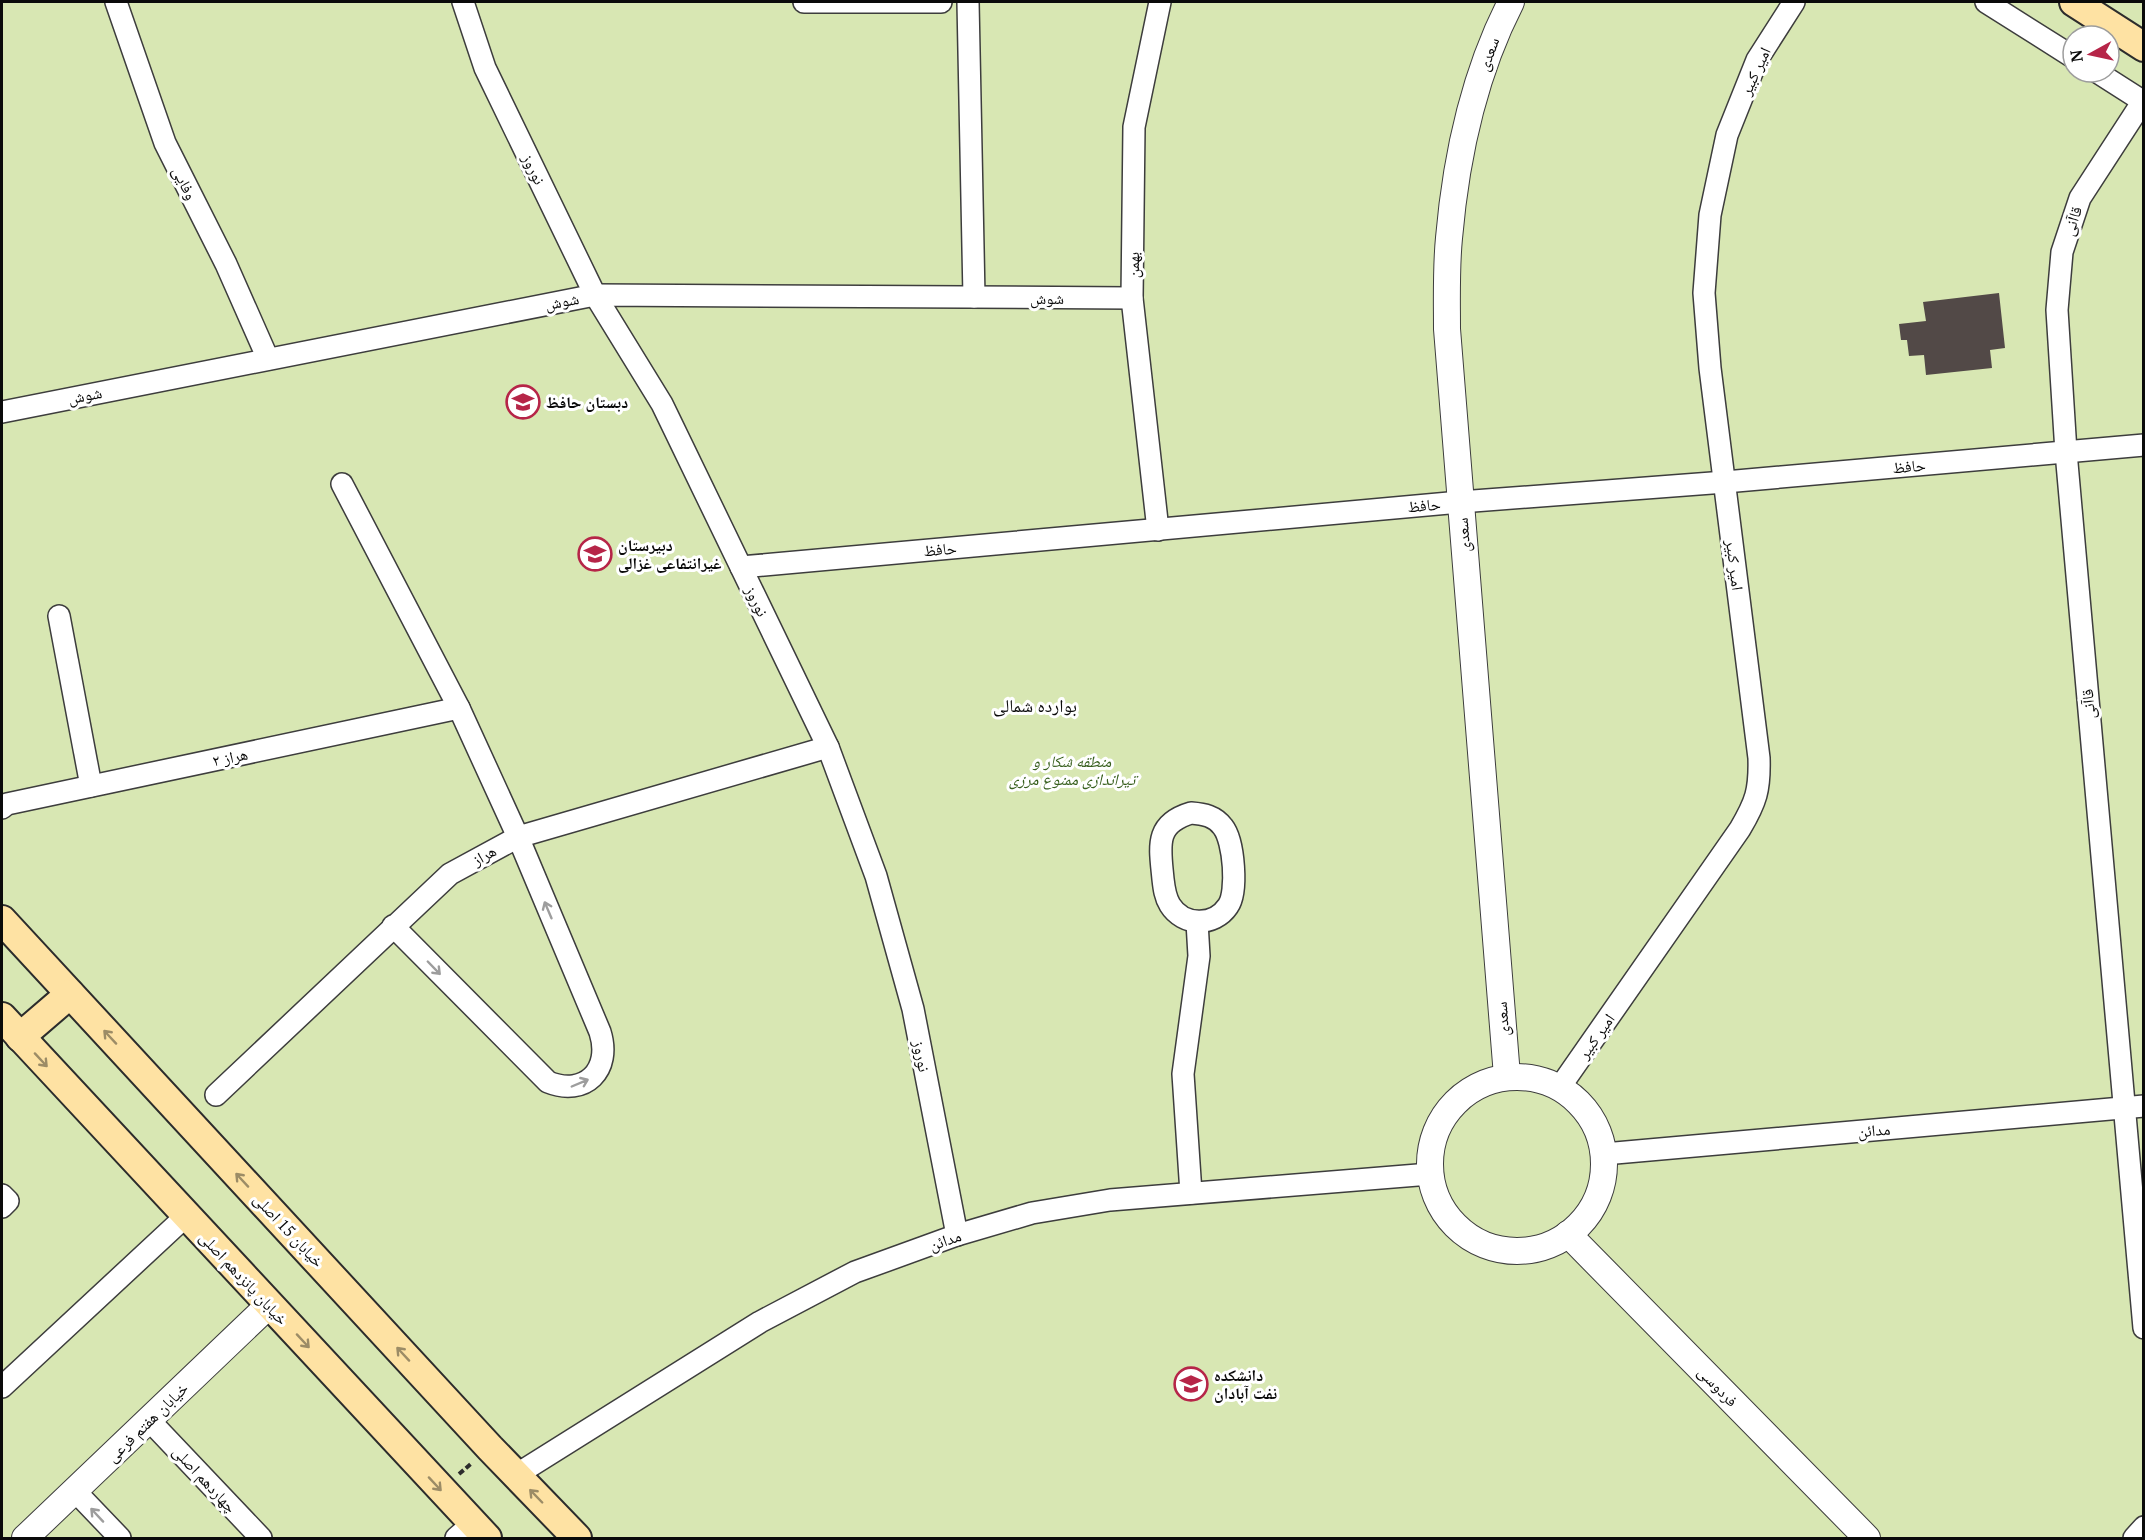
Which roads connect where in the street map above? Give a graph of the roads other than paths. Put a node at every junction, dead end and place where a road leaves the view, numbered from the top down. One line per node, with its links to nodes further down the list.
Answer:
1 (116, 2): 18 (street, وفایی)
2 (463, 2): 15 (street, نوروز)
3 (804, 2): 4 (street)
4 (941, 2)
5 (968, 2): 16 (street)
6 (1160, 2): 17 (street, بهمن)
7 (1511, 2): 24 (street, سعدی)
8 (1794, 2): 22 (street, امیر کبیر)
9 (1986, 2): 12 (street)
10 (2074, 2): 11 (main road)
11 (2144, 47)
12 (2061, 49)
13 (2116, 84): 14 (street)
14 (2143, 101): 21 (street, قاآنی)
15 (595, 295): 16 (street, شوش); 18 (street, شوش); 26 (street, نوروز)
16 (974, 297): 17 (street, شوش)
17 (1132, 298): 25 (street, بهمن)
18 (268, 359): 19 (street, شوش)
19 (2, 412)
20 (2144, 445): 21 (street, حافظ)
21 (2066, 452): 22 (street, حافظ); 41 (street, قاآنی)
22 (1725, 482): 24 (street, حافظ); 39 (street, امیر کبیر)
23 (342, 483): 28 (street)
24 (1460, 502): 25 (street, حافظ); 38 (street, سعدی)
25 (1158, 530): 26 (street, حافظ)
26 (741, 567): 29 (street, نوروز)
27 (59, 616): 30 (street)
28 (459, 708): 30 (street, هراز ۲); 32 (street)
29 (828, 747): 32 (street, هراز); 49 (street, نوروز)
30 (91, 786): 31 (street, هراز ۲)
31 (2, 808)
32 (518, 837): 35 (street, هراز); 35 (street, one-way to 32)
33 (2, 920): 36 (main road, خیابان 15 اصلی)
34 (1197, 922): 34 (street); 44 (street)
35 (393, 926): 40 (street, هراز)
36 (70, 994): 37 (main road); 54 (main road, خیابان 15 اصلی, one-way to 36)
37 (11, 1027): 47 (main road, خیابان پانزدهم اصلی, one-way to 47)
38 (1507, 1076): 39 (street); 43 (street)
39 (1560, 1087): 42 (street)
40 (216, 1095)
41 (2134, 1107): 42 (street, مدائن); 51 (street, قاآنی)
42 (1604, 1154): 48 (street)
43 (1430, 1174): 44 (street, مدائن); 48 (street)
44 (1191, 1193): 49 (street, مدائن)
45 (2, 1195): 46 (street)
46 (2, 1207)
47 (186, 1216): 50 (main road, خیابان پانزدهم اصلی); 52 (street)
48 (1568, 1234): 62 (street, فردوسی)
49 (957, 1235): 54 (street, مدائن)
50 (269, 1305): 53 (street, خیابان هفتم فرعی); 57 (main road, خیابان پانزدهم اصلی, one-way to 57)
51 (2144, 1328)
52 (2, 1387)
53 (149, 1420): 55 (street, خیابان هفتم فرعی); 60 (street, چهاردهم اصلی)
54 (516, 1474): 61 (main road, خیابان 15 اصلی, one-way to 54)
55 (75, 1491): 58 (street, خیابان هفتم فرعی); 59 (street, one-way to 55)
56 (2144, 1527): 63 (street)
57 (472, 1534)
58 (25, 1539)
59 (120, 1539)
60 (261, 1539)
61 (577, 1539)
62 (1867, 1539)
63 (2134, 1539)

